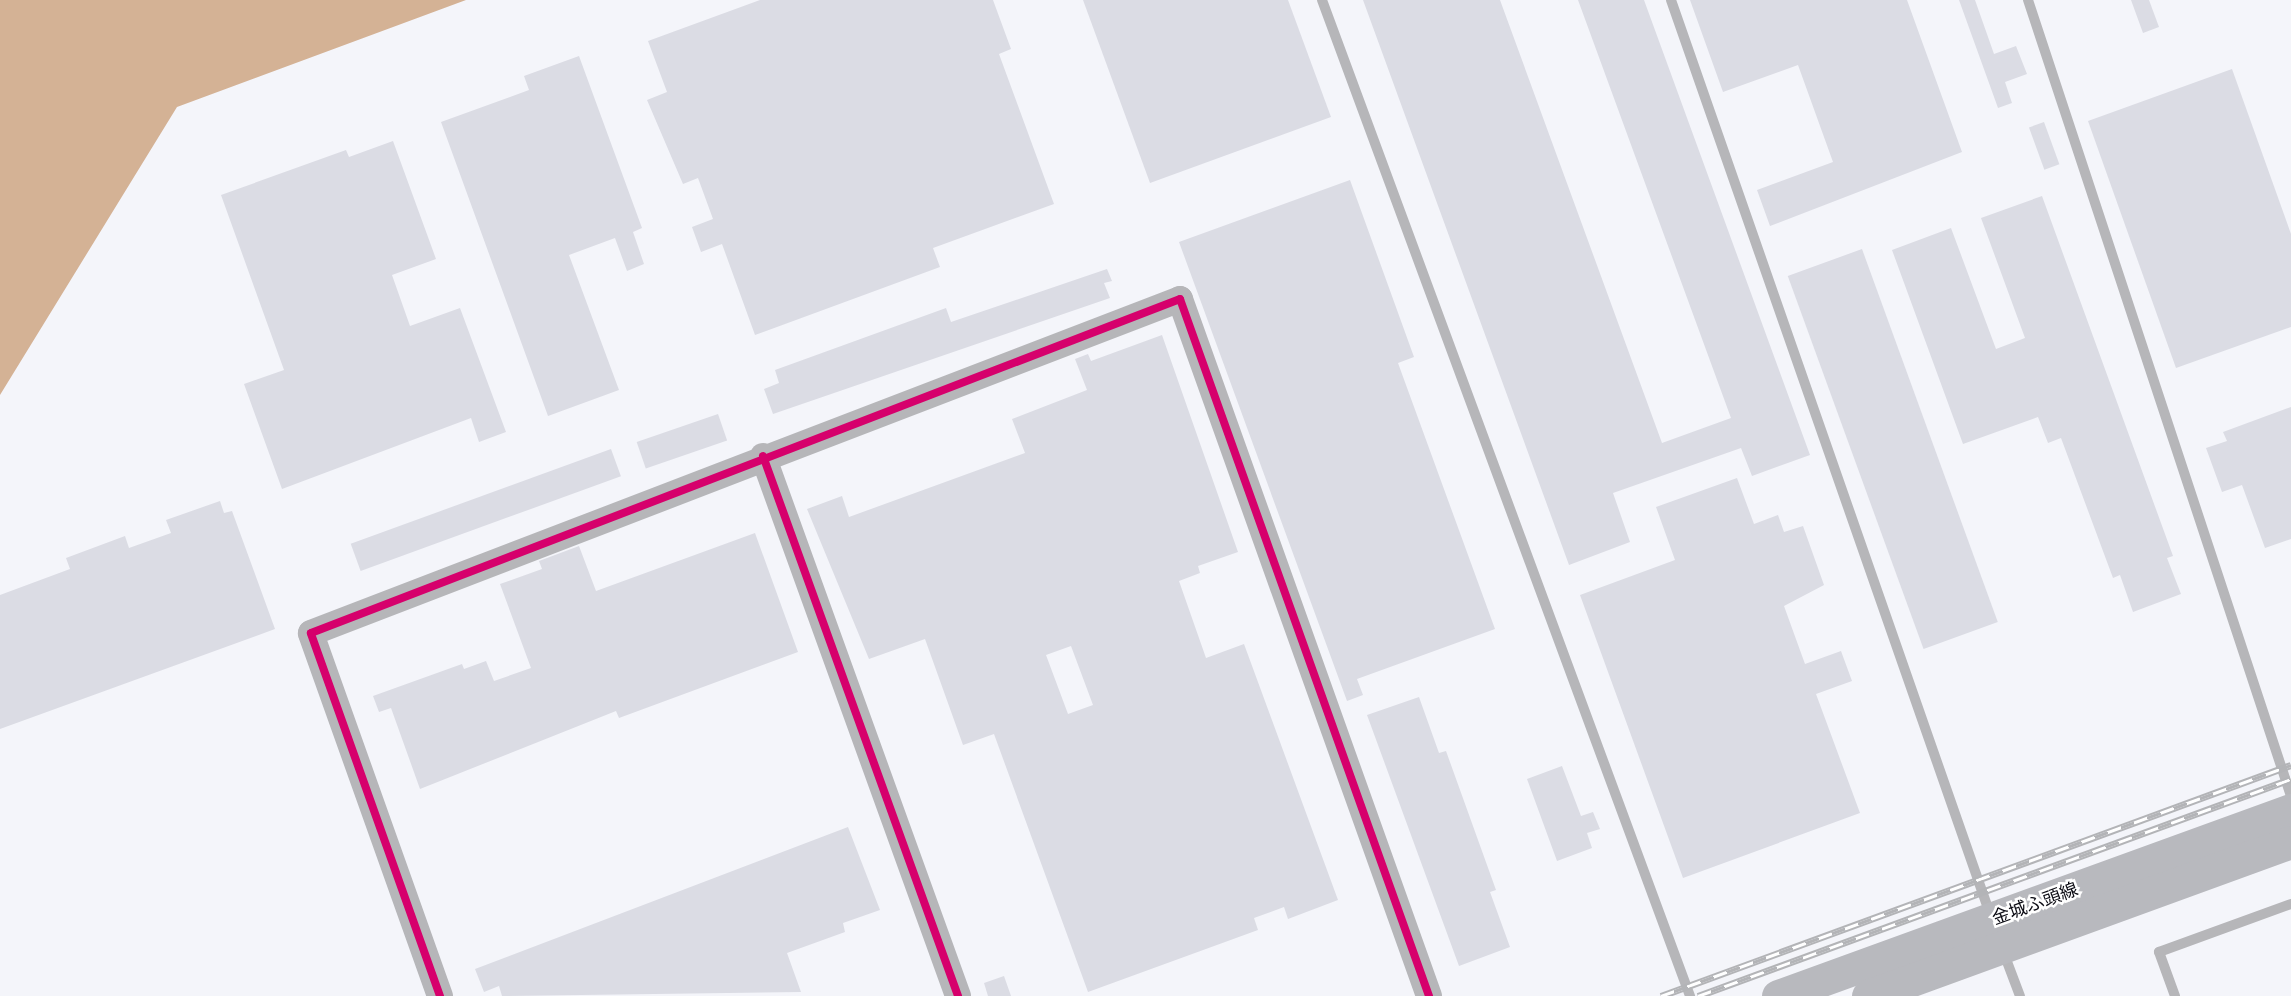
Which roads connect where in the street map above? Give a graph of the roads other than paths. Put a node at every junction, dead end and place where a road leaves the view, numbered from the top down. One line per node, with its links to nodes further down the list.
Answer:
1 (1322, 0): 13 (lane)
2 (1671, 0): 9 (lane)
3 (2028, 0): 5 (lane)
4 (763, 456): 10 (street); 11 (street); 12 (street)
5 (2291, 796)
6 (2291, 810): 9 (main road, 金城ふ頭線)
7 (2291, 842): 9 (main road, 金城ふ頭線)
8 (2291, 904): 17 (lane)
9 (1997, 933): 14 (main road, 金城ふ頭線); 15 (main road, 金城ふ頭線); 16 (lane)
10 (440, 996)
11 (958, 996)
12 (1429, 996)
13 (1690, 996)
14 (1778, 996)
15 (1868, 996)
16 (2020, 996)
17 (2175, 996)

